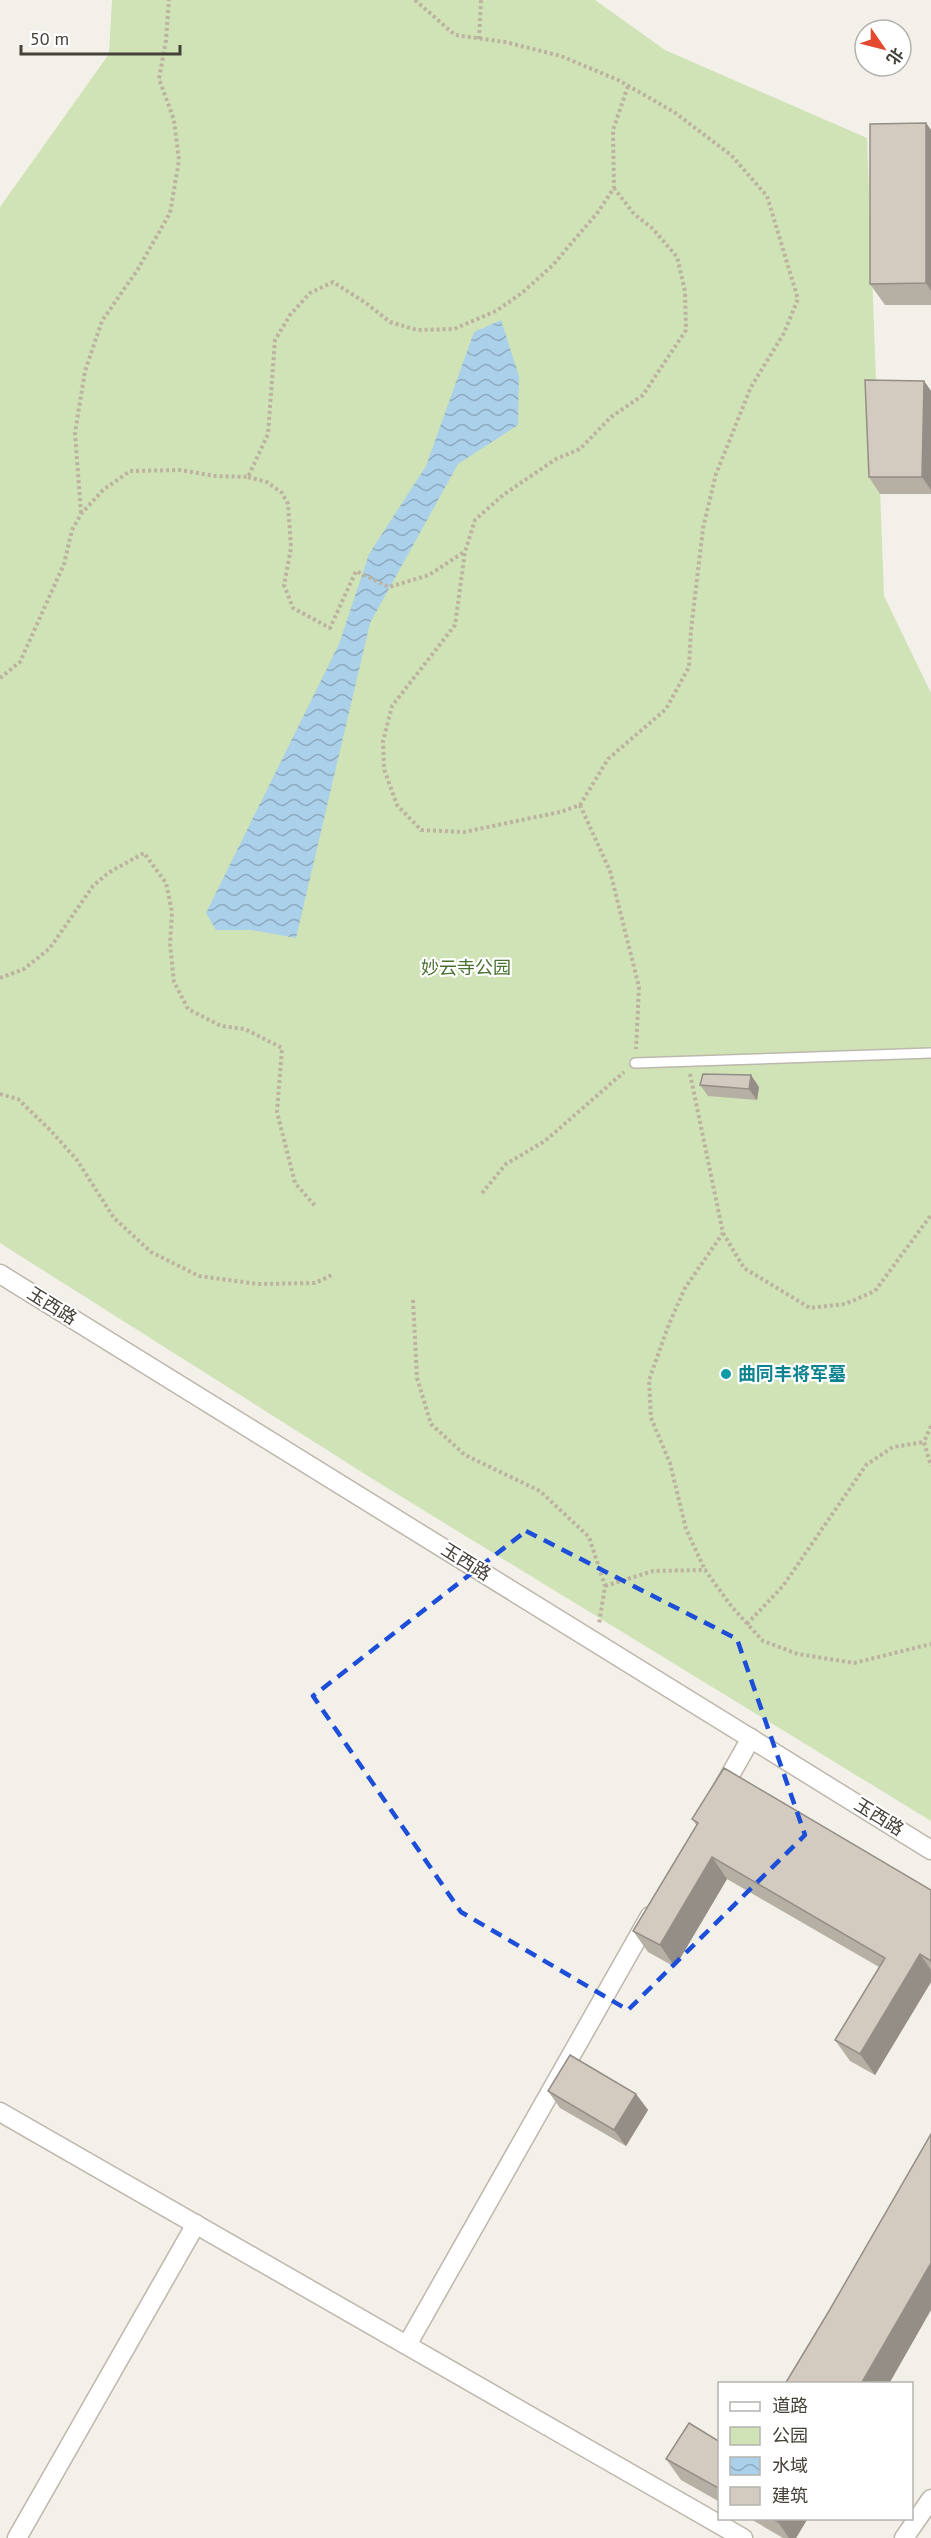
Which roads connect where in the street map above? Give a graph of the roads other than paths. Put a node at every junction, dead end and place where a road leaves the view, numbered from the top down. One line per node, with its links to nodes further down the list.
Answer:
1 (931, 1053): 2 (lane)
2 (635, 1063)
3 (0, 1274): 4 (street, 玉西路)
4 (751, 1738): 5 (street); 6 (street, 玉西路)
5 (710, 1810)
6 (931, 1850)
7 (658, 1903): 10 (street)
8 (0, 2112): 9 (street)
9 (196, 2224): 10 (street); 12 (street)
10 (407, 2346): 13 (street)
11 (931, 2499): 14 (street)
12 (17, 2538)
13 (743, 2538)
14 (904, 2538)

